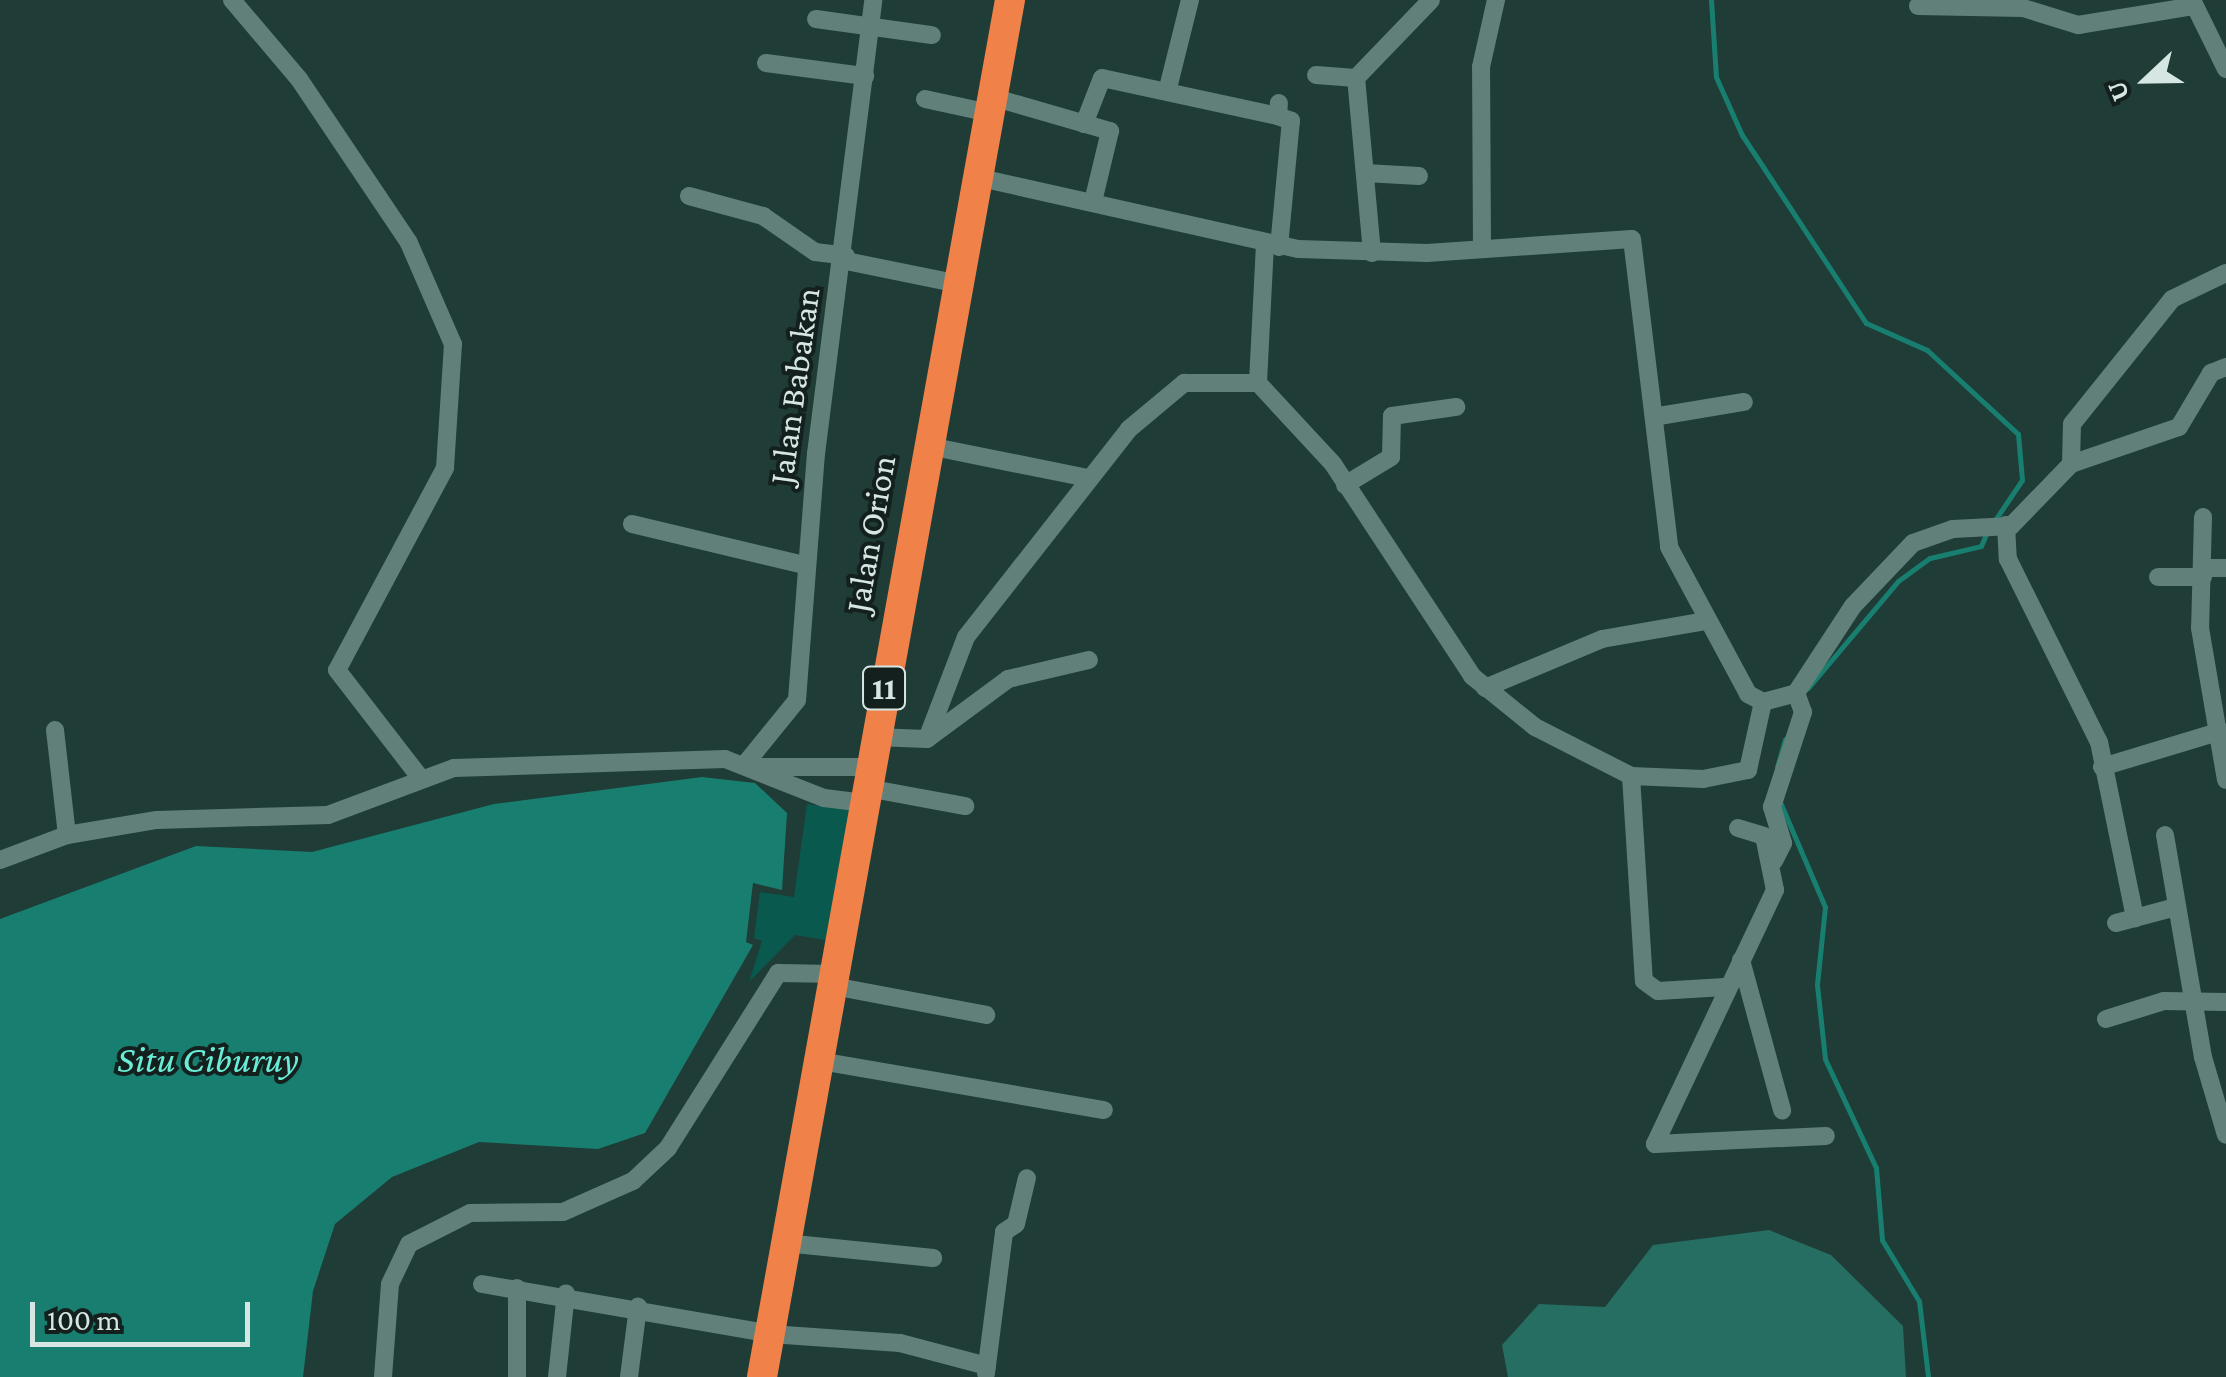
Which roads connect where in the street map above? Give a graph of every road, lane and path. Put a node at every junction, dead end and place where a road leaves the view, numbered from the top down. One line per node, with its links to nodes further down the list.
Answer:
1 (232, 0): 60 (street)
2 (874, 0): 11 (street, Jalan Babakan)
3 (1010, 0): 20 (highway, Jalan Orion / 11)
4 (1197, 0): 18 (street)
5 (1430, 0): 17 (street)
6 (1496, 0): 28 (street)
7 (2193, 3): 8 (street); 14 (street)
8 (2024, 4): 9 (street)
9 (1918, 6)
10 (816, 20): 11 (street)
11 (868, 24): 12 (street); 16 (street, Jalan Babakan)
12 (932, 35)
13 (766, 62): 16 (street)
14 (2226, 69)
15 (1316, 75): 17 (street)
16 (865, 76): 30 (street, Jalan Babakan)
17 (1356, 78): 22 (street)
18 (1168, 88): 21 (street); 27 (street)
19 (925, 99): 20 (street)
20 (991, 105): 21 (street); 24 (highway, Jalan Orion / 11)
21 (1084, 124): 26 (street)
22 (1365, 173): 23 (street); 29 (street)
23 (1419, 176)
24 (976, 177): 26 (street); 32 (highway, Jalan Orion / 11)
25 (689, 196): 30 (street)
26 (1093, 202): 27 (street)
27 (1272, 245): 29 (street); 34 (street)
28 (1482, 248): 29 (street); 37 (street)
29 (1372, 253)
30 (846, 259): 32 (street); 45 (street, Jalan Babakan)
31 (2226, 273): 39 (street)
32 (954, 283): 38 (highway, Jalan Orion / 11)
33 (2218, 370): 39 (street)
34 (1258, 383): 40 (street); 41 (street)
35 (1744, 402): 37 (street)
36 (1456, 408): 41 (street)
37 (1659, 416): 49 (street)
38 (924, 446): 40 (street); 59 (highway, Jalan Orion / 11)
39 (2071, 464): 44 (street)
40 (1088, 478): 56 (street)
41 (1345, 485): 51 (street)
42 (2203, 517): 47 (street)
43 (632, 524): 45 (street)
44 (1993, 525): 52 (street); 58 (street)
45 (804, 565): 57 (street, Jalan Babakan)
46 (2226, 568): 47 (street)
47 (2203, 572): 48 (street); 55 (street)
48 (2158, 577)
49 (1706, 621): 51 (street); 53 (street)
50 (1089, 660): 56 (street)
51 (1485, 688): 61 (street)
52 (1796, 694): 53 (street); 68 (street)
53 (1763, 702): 61 (street)
54 (55, 730): 65 (street)
55 (2221, 731): 58 (street); 62 (street)
56 (928, 740): 59 (street)
57 (750, 765): 59 (street); 59 (street); 60 (street)
58 (2102, 767): 69 (street)
59 (869, 774): 63 (street); 71 (highway, Jalan Orion / 11)
60 (419, 776): 65 (street)
61 (1631, 776): 72 (street)
62 (2226, 780)
63 (965, 806)
64 (1738, 828): 68 (street)
65 (67, 835): 67 (street)
66 (2165, 835): 69 (street)
67 (0, 860)
68 (1774, 861): 70 (street)
69 (2176, 907): 73 (street)
70 (1741, 960): 72 (street); 80 (street)
71 (834, 980): 75 (street); 77 (highway, Jalan Orion / 11); 92 (street)
72 (1725, 987): 81 (street)
73 (2195, 1000): 74 (street); 76 (street); 78 (street)
74 (2226, 1002)
75 (986, 1015)
76 (2106, 1019)
77 (820, 1061): 79 (street); 84 (highway, Jalan Orion / 11)
78 (2220, 1097): 82 (street)
79 (1104, 1110)
80 (1782, 1110)
81 (1826, 1136)
82 (2226, 1136)
83 (1027, 1178): 91 (street)
84 (786, 1243): 85 (street); 90 (highway, Jalan Orion / 11)
85 (933, 1258)
86 (482, 1284): 87 (street)
87 (517, 1288): 88 (street); 93 (street)
88 (566, 1293): 89 (street); 94 (street)
89 (638, 1307): 90 (street); 95 (street)
90 (770, 1334): 91 (street); 96 (highway, Jalan Orion / 11)
91 (986, 1371)
92 (383, 1377)
93 (517, 1377)
94 (557, 1377)
95 (630, 1377)
96 (762, 1377)

